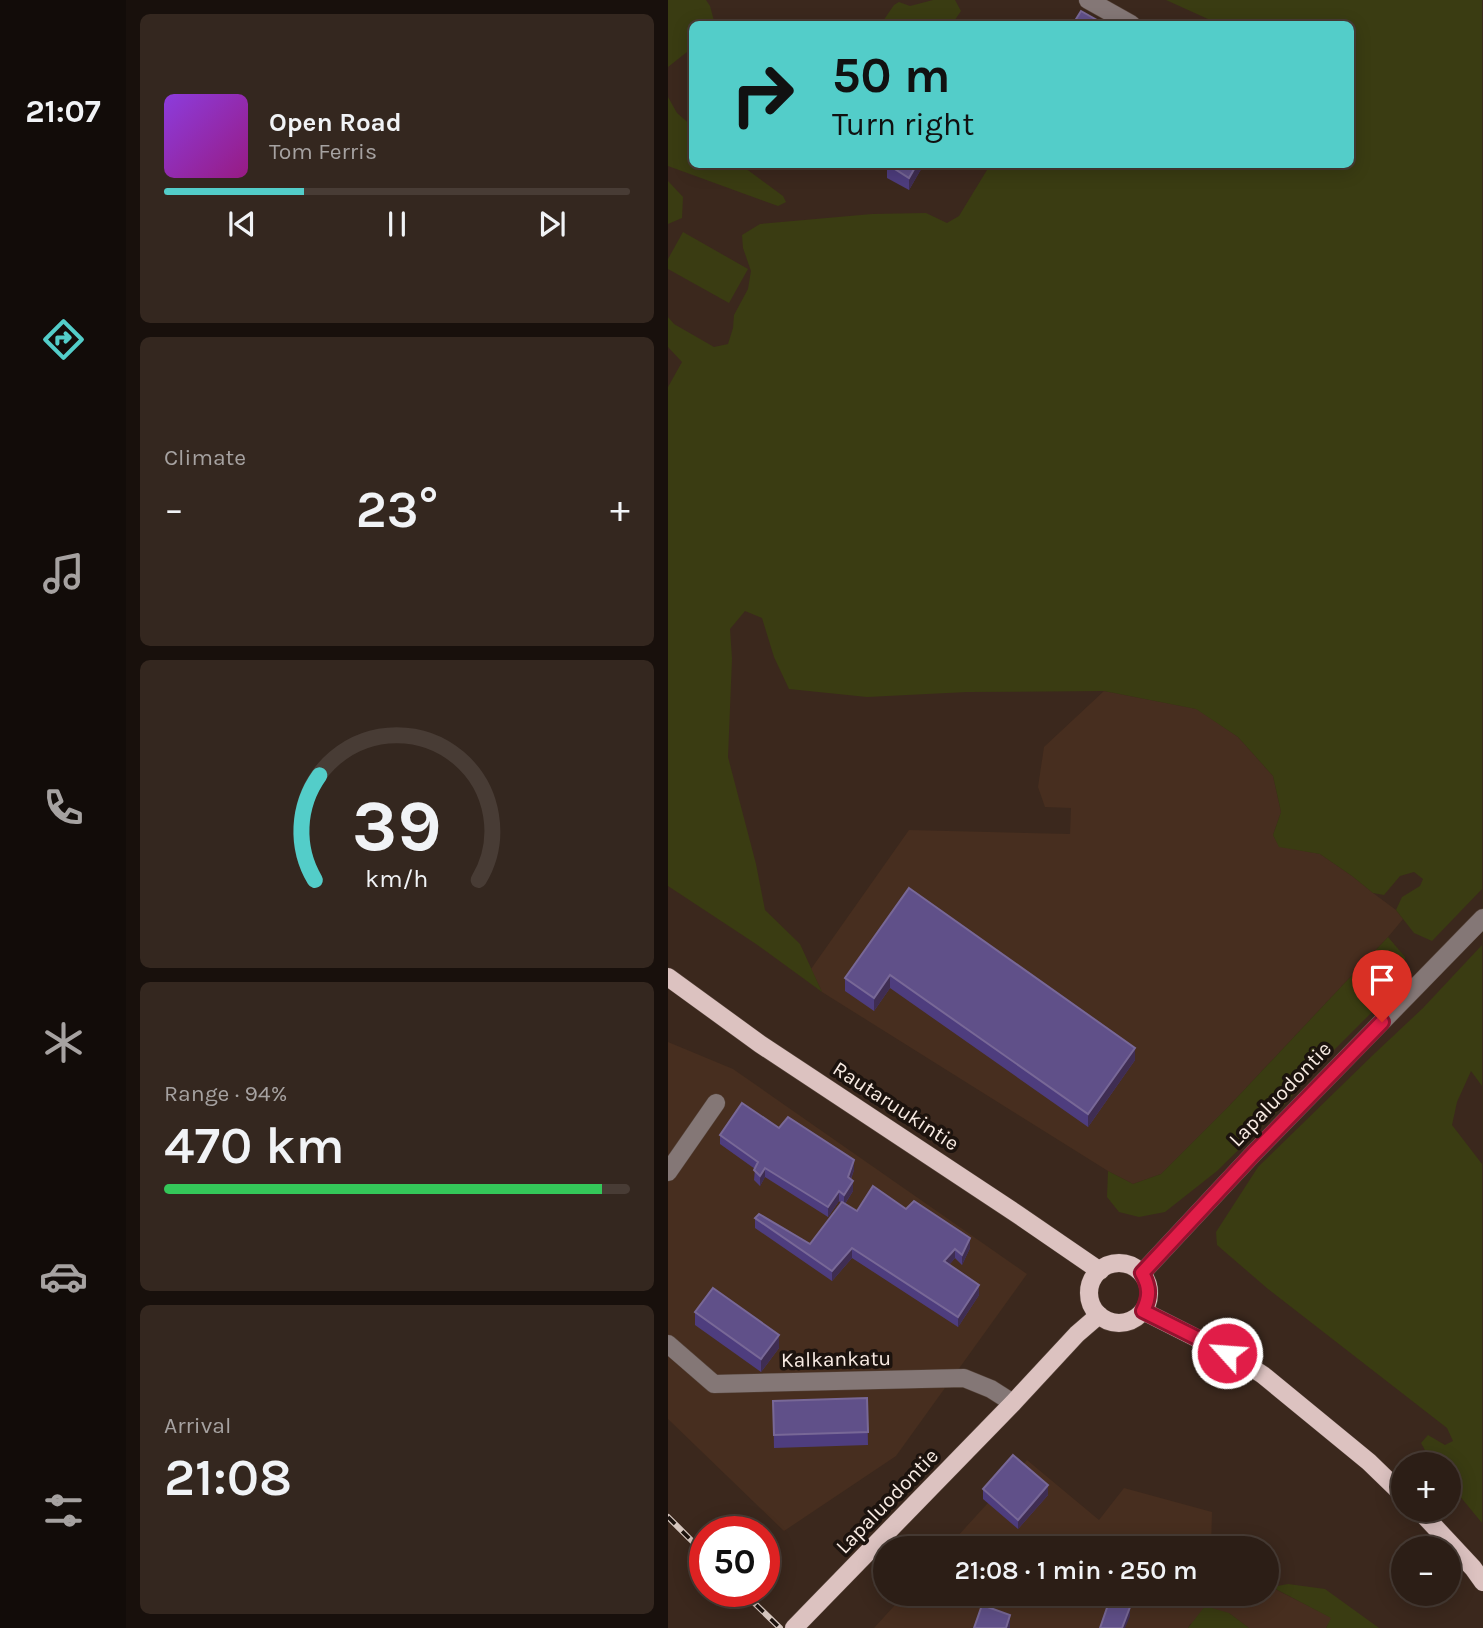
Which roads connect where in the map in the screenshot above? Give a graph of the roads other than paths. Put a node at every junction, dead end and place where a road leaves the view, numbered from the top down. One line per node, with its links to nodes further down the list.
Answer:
1 (1088, 0): 2 (street)
2 (1126, 21)
3 (1482, 918): 8 (street, Lapaluodontie)
4 (668, 977): 7 (main road, Rautaruukintie)
5 (716, 1103): 6 (street)
6 (668, 1172)
7 (1100, 1270): 8 (main road); 10 (main road)
8 (1142, 1273): 9 (main road)
9 (1143, 1311): 10 (main road); 13 (main road)
10 (1099, 1315): 12 (main road, Lapaluodontie)
11 (668, 1344): 12 (street, Kalkankatu)
12 (1013, 1403): 16 (main road, Lapaluodontie)
13 (1391, 1483)
14 (1430, 1522): 15 (main road)
15 (1482, 1582)
16 (795, 1628)

